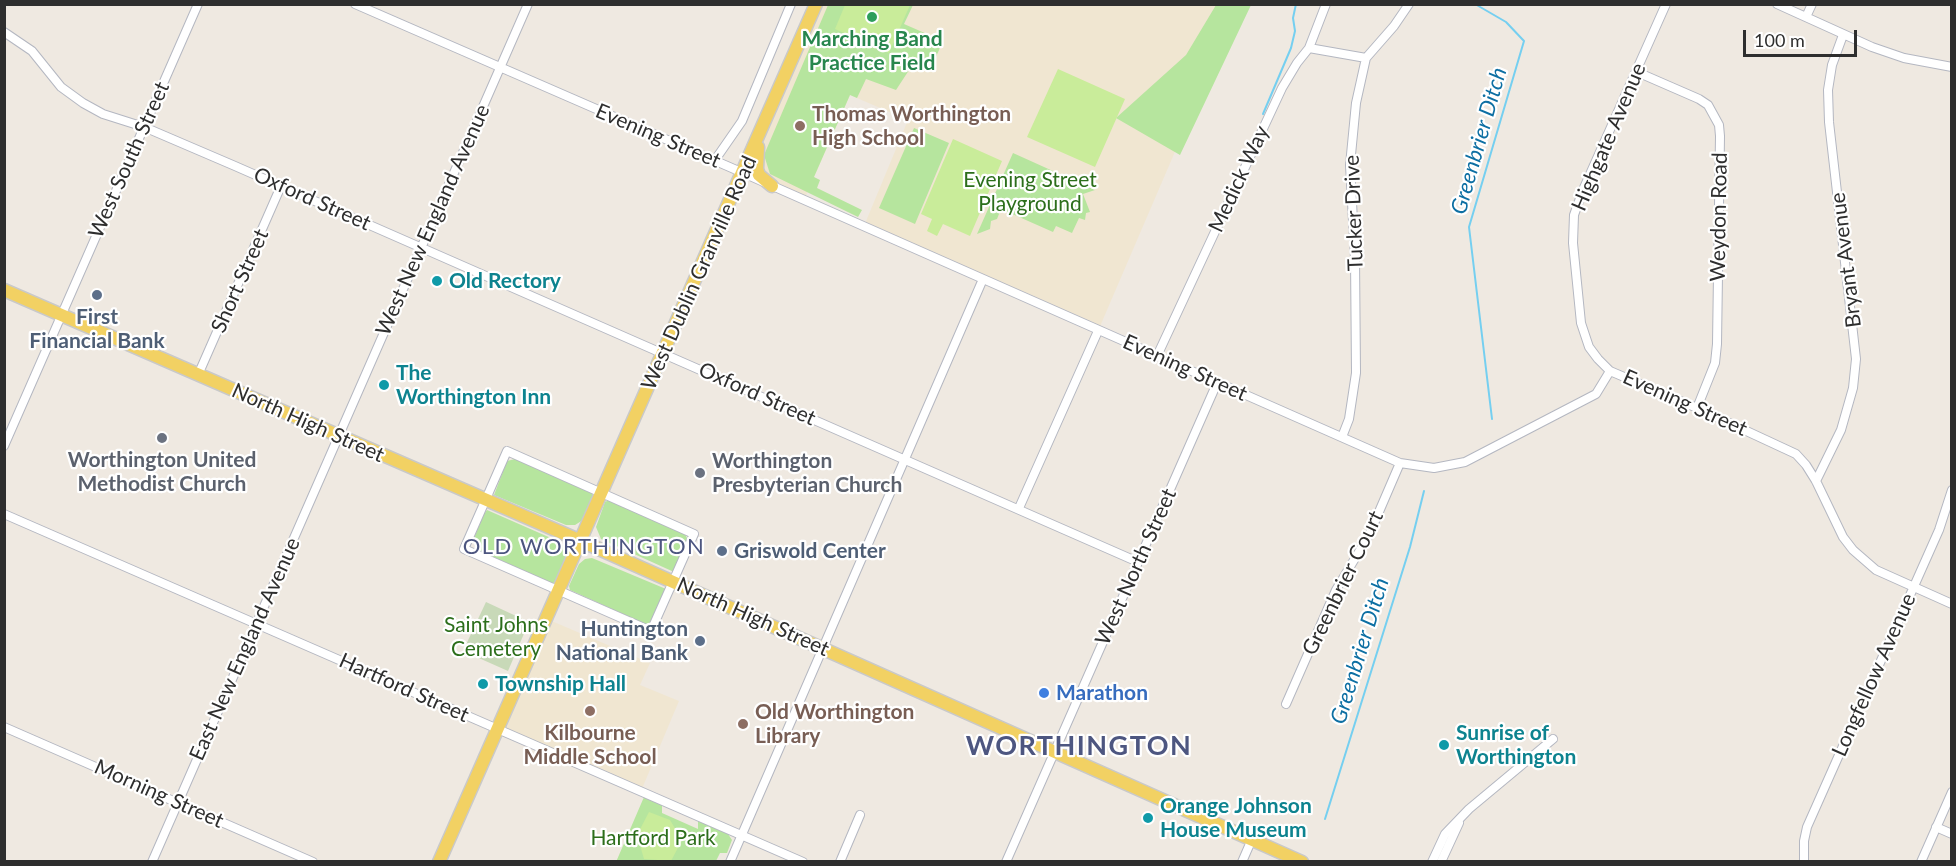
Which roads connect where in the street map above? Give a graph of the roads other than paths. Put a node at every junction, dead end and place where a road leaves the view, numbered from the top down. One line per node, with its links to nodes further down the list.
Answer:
1 (198, 4): 19 (street, West South Street)
2 (355, 4): 17 (street, Evening Street)
3 (528, 4): 17 (street, West New England Avenue)
4 (791, 4): 21 (street)
5 (816, 4): 20 (main road, West Dublin Granville Road)
6 (1326, 4): 14 (street, Medick Way)
7 (1409, 4): 15 (street, Tucker Drive)
8 (1666, 4): 18 (street, Highgate Avenue)
9 (1777, 4): 11 (street)
10 (1812, 4): 11 (street)
11 (1806, 17): 13 (street)
12 (4, 32): 19 (street, Oxford Street)
13 (1844, 35): 16 (street); 41 (street, Bryant Avenue)
14 (1309, 48): 15 (street); 31 (street, Medick Way)
15 (1366, 58): 37 (street, Tucker Drive)
16 (1952, 67)
17 (499, 68): 21 (street, Evening Street); 25 (street, West New England Avenue)
18 (1637, 72): 32 (street, Highgate Avenue); 35 (street, Weydon Road)
19 (144, 127): 23 (street, Oxford Street); 28 (street, West South Street)
20 (759, 136): 22 (main road, West Dublin Granville Road); 24 (main road)
21 (715, 160): 22 (street, Evening Street)
22 (741, 172): 24 (street, Evening Street); 30 (main road, West Dublin Granville Road)
23 (281, 186): 25 (street, Oxford Street); 33 (street, Short Street)
24 (772, 186): 26 (street, Evening Street)
25 (421, 247): 30 (street, Oxford Street); 36 (street, West New England Avenue)
26 (983, 279): 29 (street, Evening Street); 39 (street)
27 (4, 291): 28 (main road, North High Street)
28 (62, 315): 33 (main road, North High Street); 38 (street, West South Street)
29 (1098, 331): 31 (street, Evening Street); 45 (street)
30 (663, 353): 39 (street, Oxford Street); 43 (main road, West Dublin Granville Road)
31 (1158, 356): 34 (street, Evening Street)
32 (1610, 371): 35 (street, Evening Street); 40 (street, Evening Street)
33 (198, 375): 36 (main road, North High Street)
34 (1217, 383): 37 (street, Evening Street); 48 (street, West North Street)
35 (1698, 408): 41 (street, Evening Street)
36 (338, 437): 44 (main road, North High Street); 53 (street, East New England Avenue)
37 (1341, 437): 40 (street, Evening Street)
38 (4, 446)
39 (904, 458): 45 (street, Oxford Street); 54 (street)
40 (1401, 463): 55 (street, Greenbrier Court)
41 (1816, 481): 50 (street, Evening Street)
42 (1952, 490): 50 (street, Longfellow Avenue)
43 (602, 493): 44 (street); 47 (main road, West Dublin Granville Road); 49 (street)
44 (485, 501): 47 (main road, North High Street); 51 (street)
45 (1019, 508): 48 (street, Oxford Street)
46 (4, 514): 53 (street, Hartford Street)
47 (581, 541): 49 (main road, North High Street); 51 (main road, West Dublin Granville Road)
48 (1138, 562): 59 (street, West North Street)
49 (673, 582): 51 (street); 54 (main road, North High Street)
50 (1913, 587): 52 (street, Evening Street); 79 (street, Longfellow Avenue)
51 (559, 590): 57 (main road, West Dublin Granville Road)
52 (1952, 604)
53 (256, 623): 57 (street, Hartford Street); 61 (street, East New England Avenue)
54 (822, 648): 59 (main road, North High Street); 66 (street)
55 (1286, 704)
56 (4, 727): 61 (street, Morning Street)
57 (498, 729): 66 (street, Hartford Street); 70 (main road, West Dublin Granville Road)
58 (1553, 739): 63 (street)
59 (1055, 750): 67 (main road, North High Street); 74 (street, West North Street)
60 (1952, 792): 64 (street)
61 (178, 802): 68 (street, East New England Avenue); 69 (street, Morning Street)
62 (860, 815): 73 (street)
63 (1460, 819): 77 (street); 78 (street)
64 (1936, 827): 65 (street); 80 (street)
65 (1952, 834)
66 (741, 835): 71 (street); 72 (street, Hartford Street)
67 (1251, 839): 75 (street); 76 (main road, North High Street)
68 (152, 861)
69 (313, 861)
70 (439, 861)
71 (730, 861)
72 (803, 861)
73 (840, 861)
74 (1006, 861)
75 (1242, 861)
76 (1302, 861)
77 (1432, 861)
78 (1441, 861)
79 (1804, 861)
80 (1921, 861)

